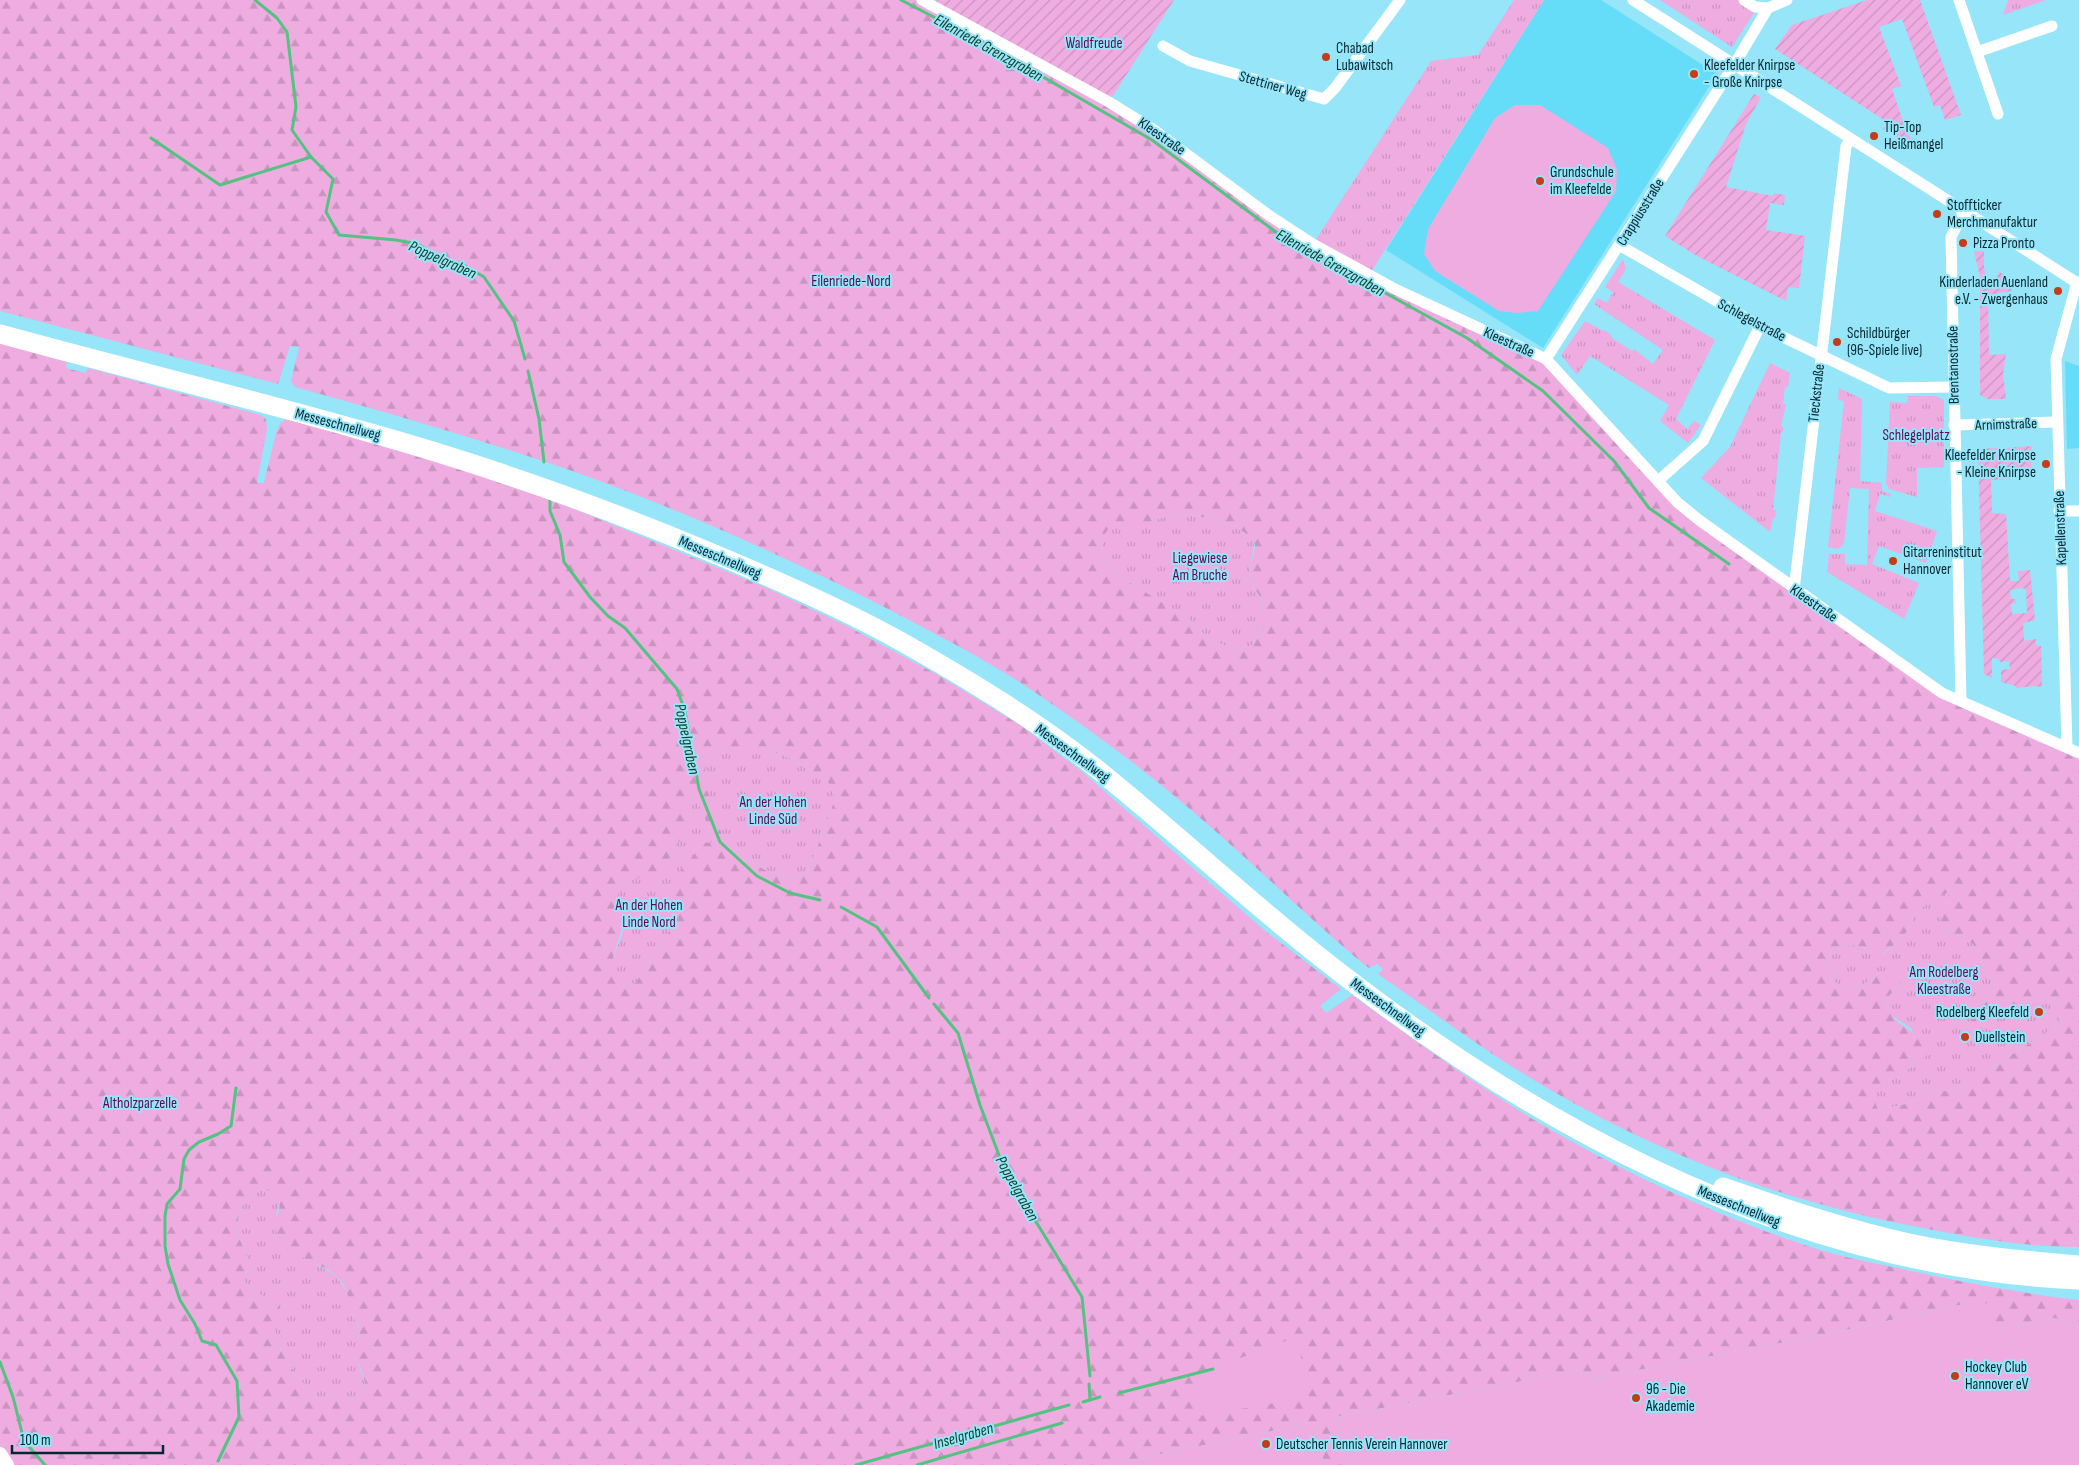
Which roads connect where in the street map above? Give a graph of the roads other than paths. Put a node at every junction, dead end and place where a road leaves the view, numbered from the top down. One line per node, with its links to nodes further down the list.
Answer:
1 (922, 0): 21 (street, Kleestraße)
2 (1400, 0): 9 (street, Stettiner Weg)
3 (1633, 0): 11 (street)
4 (1744, 0): 7 (street)
5 (1787, 0): 7 (street)
6 (1959, 0): 10 (street)
7 (1768, 8): 11 (street, Crappiusstraße)
8 (2052, 26): 10 (street)
9 (1163, 46)
10 (1977, 52): 12 (street)
11 (1734, 65): 13 (street); 15 (street, Crappiusstraße)
12 (1998, 114)
13 (1851, 139): 14 (street); 20 (street, Tieckstraße)
14 (1964, 212): 16 (street); 22 (street, Brentanostraße)
15 (1619, 245): 18 (street, Schlegelstraße); 21 (street, Crappiusstraße)
16 (2078, 283): 23 (street, Kapellenstraße)
17 (0, 322): 33 (highway, Messeschnellweg)
18 (1760, 326): 20 (street, Schlegelstraße); 25 (street)
19 (0, 334): 34 (highway, Messeschnellweg)
20 (1821, 355): 22 (street, Schlegelstraße); 28 (street, Tieckstraße)
21 (1546, 359): 25 (street, Kleestraße)
22 (1954, 386): 24 (street, Brentanostraße)
23 (2058, 422): 24 (street, Arnimstraße); 26 (street, Kapellenstraße)
24 (1954, 425): 29 (street, Brentanostraße)
25 (1658, 481): 28 (street, Kleestraße)
26 (2059, 511): 27 (street); 30 (street, Kapellenstraße)
27 (2079, 511)
28 (1794, 590): 29 (street, Kleestraße)
29 (1961, 701): 30 (street, Kleestraße)
30 (2067, 747): 31 (street, Kleestraße)
31 (2079, 753)
32 (2079, 1257): 33 (highway)
33 (2014, 1259): 34 (highway, Messeschnellweg)
34 (2076, 1277)
35 (0, 1454): 36 (street)
36 (7, 1465)

